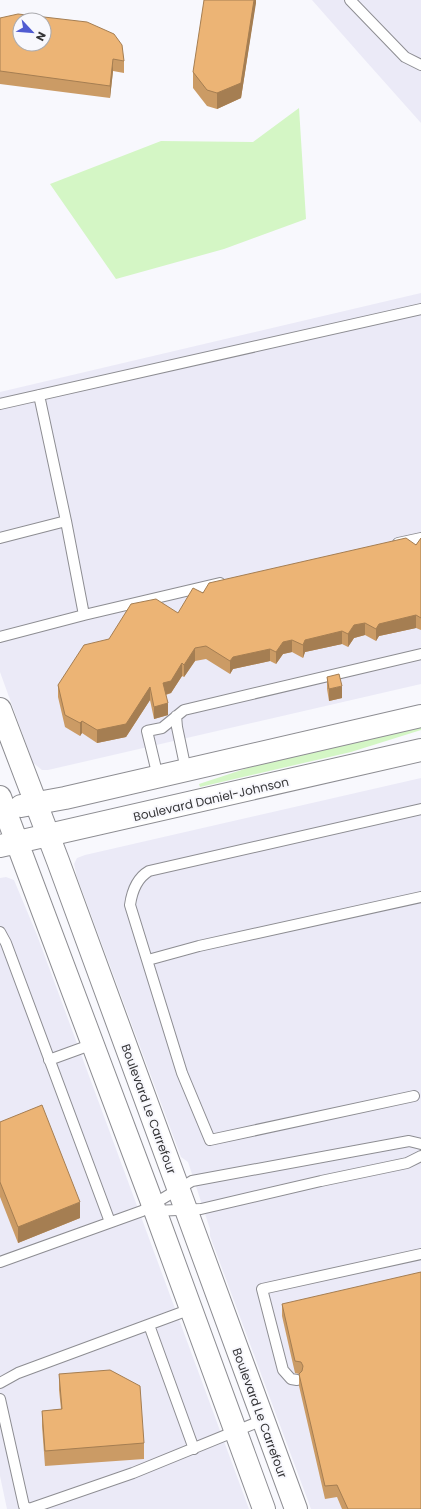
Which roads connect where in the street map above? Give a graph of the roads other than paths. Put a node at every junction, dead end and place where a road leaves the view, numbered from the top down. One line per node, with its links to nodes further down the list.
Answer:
1 (350, 0): 2 (lane)
2 (421, 65)
3 (421, 309): 4 (lane)
4 (39, 395): 5 (lane); 6 (lane)
5 (0, 404)
6 (66, 521): 7 (lane); 11 (lane)
7 (0, 538)
8 (421, 538): 9 (lane)
9 (390, 545)
10 (228, 581): 11 (lane)
11 (84, 615): 12 (lane)
12 (0, 637)
13 (421, 654): 15 (lane)
14 (0, 709): 20 (street, Boulevard Le Carrefour)
15 (176, 716): 18 (lane); 19 (lane)
16 (421, 716): 18 (street)
17 (421, 750): 23 (street, Boulevard Daniel-Johnson)
18 (186, 770): 19 (street)
19 (158, 777): 20 (street)
20 (35, 804): 21 (street); 23 (street, Boulevard Le Carrefour)
21 (2, 805): 24 (street)
22 (421, 809): 27 (lane)
23 (48, 835): 24 (street, Boulevard Daniel-Johnson); 33 (street, Boulevard Le Carrefour)
24 (9, 844): 28 (street)
25 (421, 897): 27 (lane)
26 (0, 932): 29 (lane)
27 (148, 960): 30 (lane)
28 (93, 1044): 29 (lane); 34 (street)
29 (49, 1060): 36 (lane)
30 (414, 1096)
31 (421, 1144): 33 (lane)
32 (421, 1156): 35 (lane)
33 (179, 1189): 34 (lane); 35 (street, Boulevard Le Carrefour)
34 (150, 1209): 35 (lane); 36 (lane); 39 (street)
35 (186, 1210): 44 (street, Boulevard Le Carrefour)
36 (110, 1222): 38 (lane)
37 (421, 1254): 41 (lane)
38 (0, 1262)
39 (191, 1309): 40 (lane); 45 (street)
40 (149, 1325): 42 (lane); 46 (lane)
41 (297, 1380)
42 (0, 1383)
43 (0, 1399): 46 (lane)
44 (263, 1420): 45 (lane); 48 (street, Boulevard Le Carrefour)
45 (236, 1432): 46 (lane); 47 (street)
46 (194, 1449)
47 (264, 1509)
48 (296, 1509)

